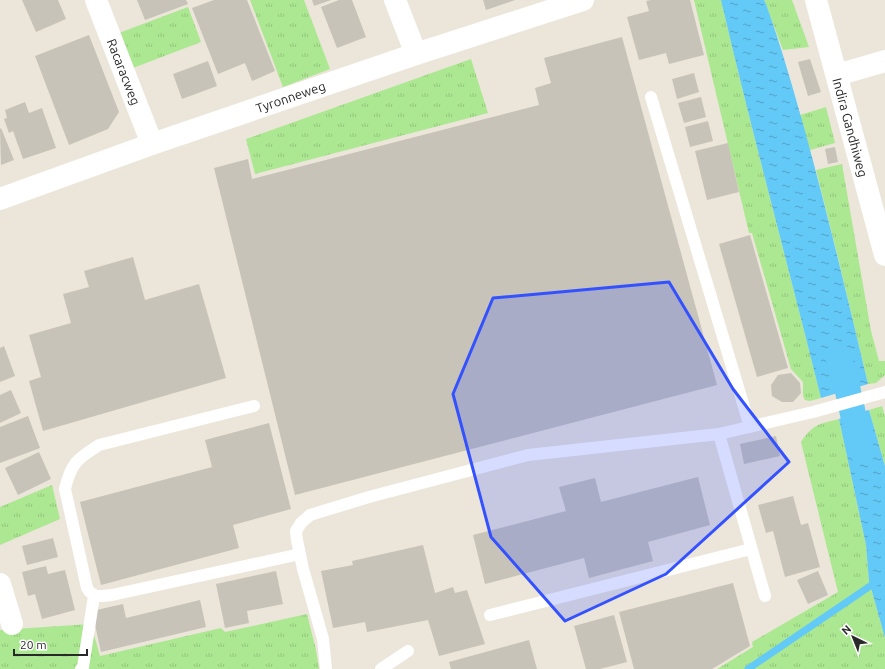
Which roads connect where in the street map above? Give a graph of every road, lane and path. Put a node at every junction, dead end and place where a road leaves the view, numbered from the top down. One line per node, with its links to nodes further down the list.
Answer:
1 (96, 0): 9 (street, Racaracweg)
2 (394, 0): 5 (street)
3 (583, 0): 5 (street, Tyronneweg)
4 (816, 0): 7 (street, Indira Gandhiweg)
5 (416, 54): 9 (street, Tyronneweg)
6 (885, 61): 7 (street)
7 (837, 75): 11 (street, Indira Gandhiweg)
8 (651, 97): 14 (lane)
9 (152, 144): 10 (street, Tyronneweg)
10 (0, 199)
11 (885, 254)
12 (885, 392): 14 (lane)
13 (254, 406): 19 (lane)
14 (750, 427): 15 (lane)
15 (719, 434): 16 (lane); 17 (lane)
16 (751, 549): 20 (lane); 21 (lane)
17 (300, 554): 19 (lane); 25 (lane)
18 (0, 584): 22 (street)
19 (94, 596): 24 (lane)
20 (765, 596)
21 (490, 615)
22 (12, 624)
23 (408, 651): 26 (lane)
24 (81, 669)
25 (326, 669)
26 (381, 669)

